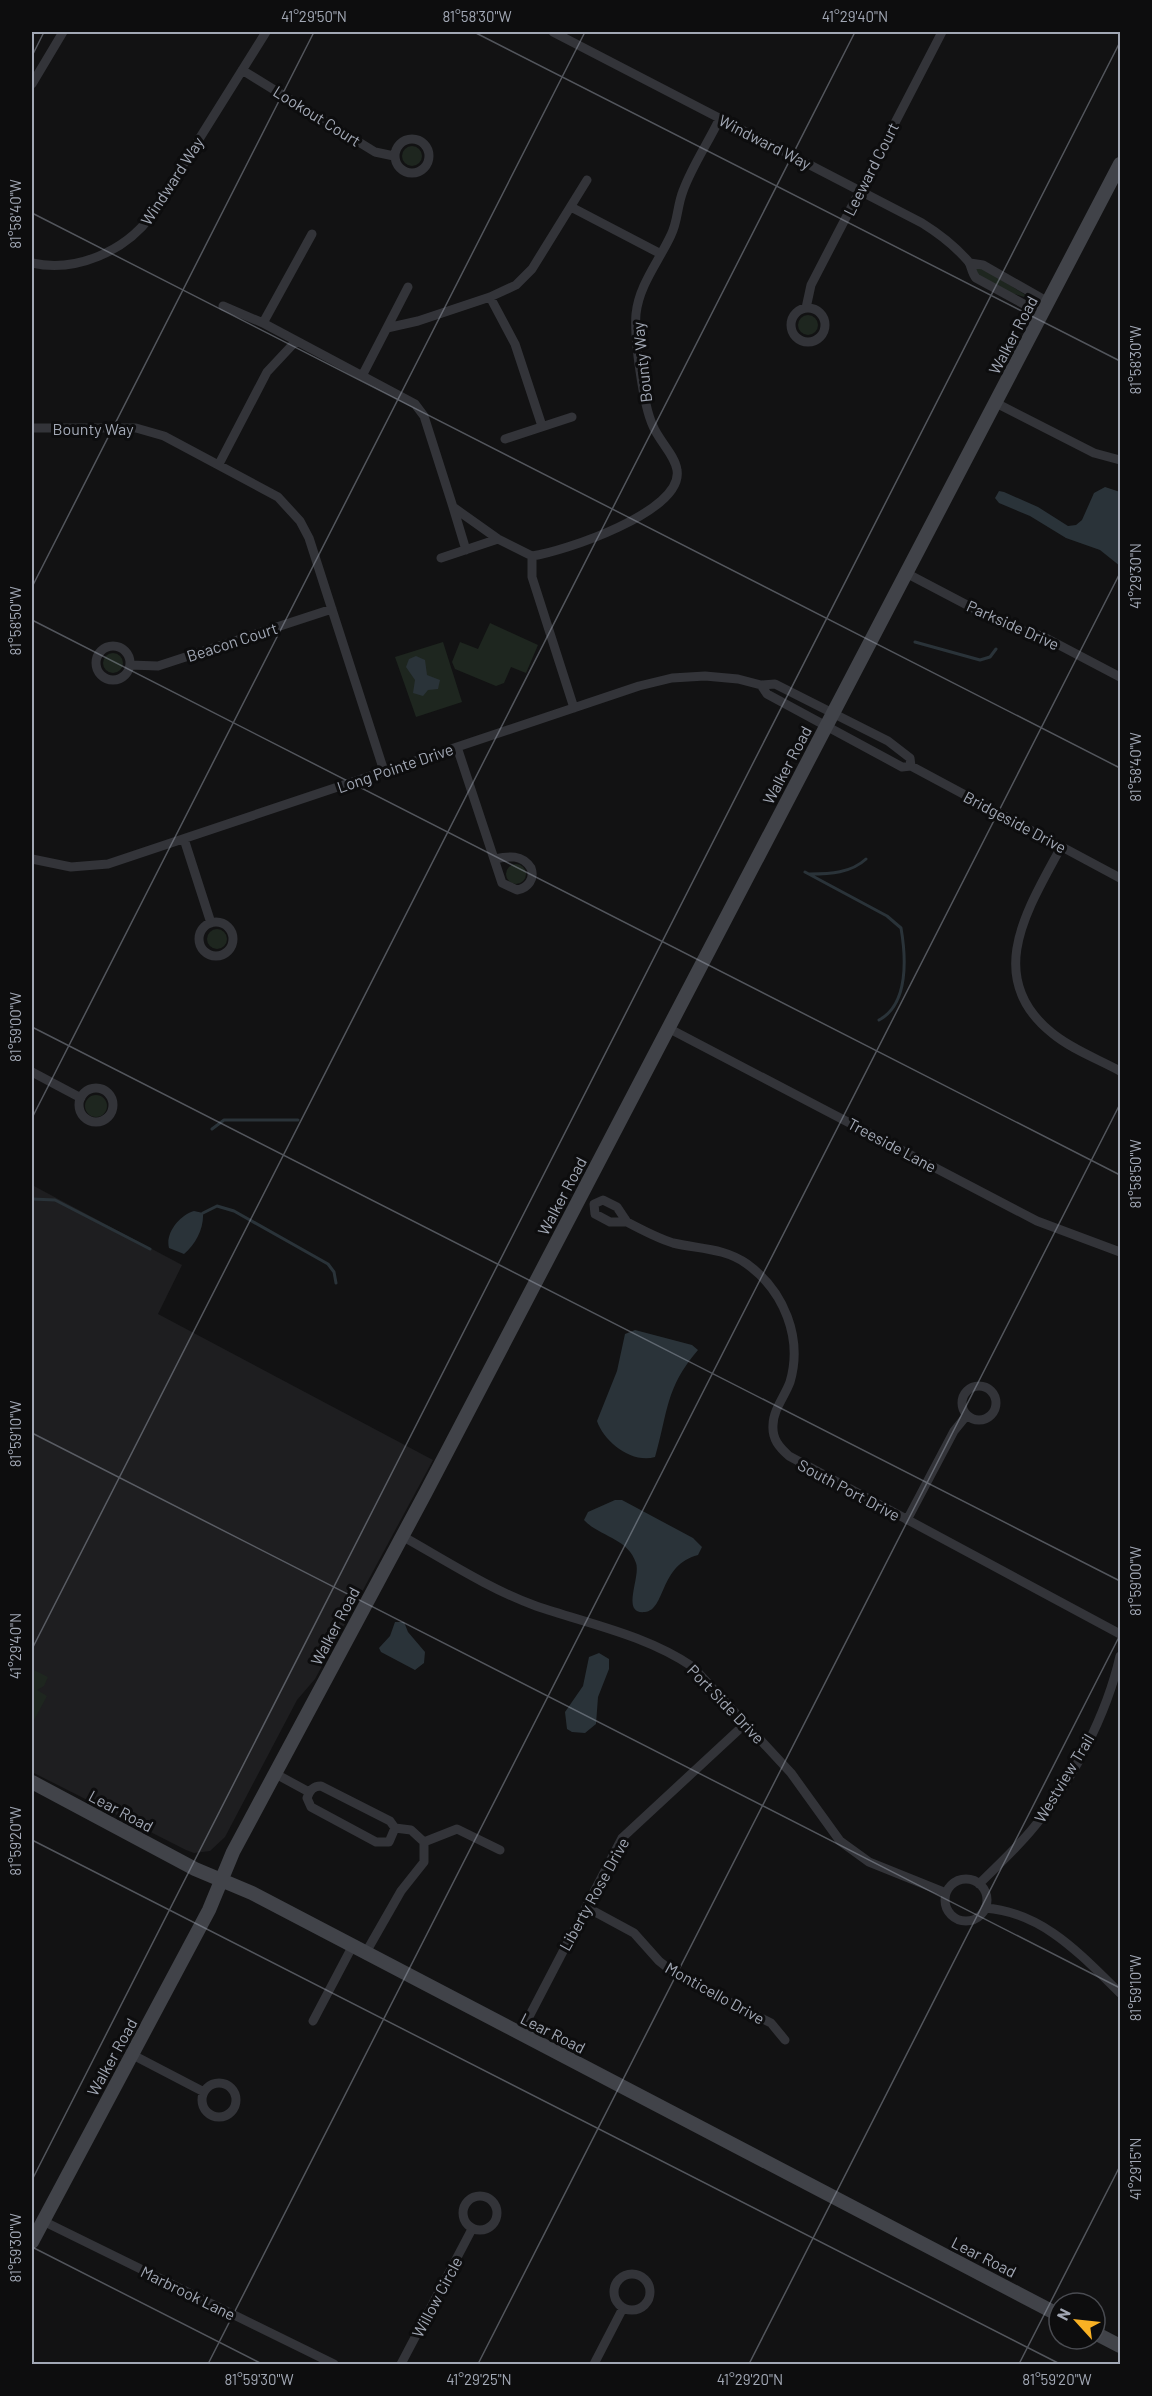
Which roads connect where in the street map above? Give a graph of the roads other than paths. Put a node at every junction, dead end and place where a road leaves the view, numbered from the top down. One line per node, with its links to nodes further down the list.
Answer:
1 (63, 32): 6 (street)
2 (266, 32): 5 (street, Windward Way)
3 (553, 32): 7 (street, Windward Way)
4 (942, 32): 11 (street, Leeward Court)
5 (242, 70): 8 (street, Lookout Court); 15 (street, Windward Way)
6 (32, 84)
7 (720, 118): 11 (street, Windward Way); 14 (street, Bounty Way)
8 (394, 156)
9 (1120, 164): 21 (street, Walker Road)
10 (587, 180): 12 (street)
11 (860, 191): 16 (street, Windward Way); 20 (street, Leeward Court)
12 (571, 207): 14 (street); 18 (street)
13 (312, 234): 22 (street)
14 (661, 254): 36 (street, Bounty Way)
15 (32, 263)
16 (970, 263): 21 (street, Windward Way); 21 (street, Windward Way)
17 (408, 287): 23 (street)
18 (490, 297): 23 (street); 28 (street)
19 (223, 306): 22 (street)
20 (806, 308)
21 (1045, 308): 26 (street, Walker Road)
22 (263, 323): 24 (street)
23 (387, 328): 25 (street)
24 (296, 341): 25 (street); 32 (street)
25 (362, 376): 33 (street)
26 (996, 403): 31 (street); 38 (street, Walker Road)
27 (572, 417): 28 (street)
28 (542, 426): 30 (street)
29 (32, 428): 32 (street, Bounty Way)
30 (505, 439)
31 (1120, 460)
32 (219, 464): 39 (street, Bounty Way)
33 (453, 507): 34 (street); 35 (street)
34 (498, 539): 35 (street); 36 (street)
35 (466, 550): 37 (street)
36 (532, 556): 43 (street)
37 (441, 558)
38 (906, 573): 41 (street, Parkside Drive); 44 (street, Walker Road)
39 (332, 609): 40 (street, Beacon Court); 47 (street, Bounty Way)
40 (130, 666)
41 (1120, 677)
42 (760, 686): 43 (street, Long Pointe Drive); 44 (street, Long Pointe Drive); 44 (street, Long Pointe Drive)
43 (574, 708): 45 (street, Long Pointe Drive)
44 (830, 720): 46 (street, Bridgeside Drive); 46 (street, Bridgeside Drive); 54 (street, Walker Road)
45 (457, 747): 47 (street, Long Pointe Drive); 51 (street)
46 (911, 766): 49 (street, Bridgeside Drive)
47 (384, 771): 48 (street, Long Pointe Drive)
48 (184, 839): 50 (street, Long Pointe Drive); 53 (street)
49 (1061, 847): 52 (street, Bridgeside Drive); 55 (street)
50 (32, 859)
51 (494, 859): 51 (street)
52 (1120, 878)
53 (211, 923)
54 (668, 1028): 58 (street, Walker Road); 61 (street, Treeside Lane)
55 (1120, 1071)
56 (32, 1072): 57 (street)
57 (81, 1098)
58 (580, 1197): 59 (street, South Port Drive); 64 (street, Walker Road)
59 (594, 1204): 60 (street, South Port Drive); 60 (street, South Port Drive)
60 (627, 1222): 63 (street, South Port Drive)
61 (1120, 1252)
62 (967, 1415): 63 (street)
63 (907, 1520): 65 (street, South Port Drive)
64 (402, 1536): 67 (street, Port Side Drive); 68 (street, Walker Road)
65 (1120, 1634)
66 (1120, 1656): 75 (street, Westview Trail)
67 (745, 1724): 76 (street, Port Side Drive); 77 (street, Liberty Rose Drive)
68 (274, 1773): 70 (street); 74 (street, Walker Road)
69 (32, 1782): 74 (street, Lear Road)
70 (309, 1792): 71 (street); 71 (street)
71 (395, 1828): 72 (street)
72 (424, 1842): 73 (street); 80 (street)
73 (500, 1850)
74 (221, 1880): 79 (street, Lear Road); 85 (street, Walker Road)
75 (979, 1884): 76 (street); 78 (street)
76 (946, 1893): 78 (street)
77 (586, 1906): 83 (street, Liberty Rose Drive); 84 (street, Monticello Drive)
78 (985, 1908): 81 (street)
79 (352, 1947): 80 (street, Lear Road); 82 (street)
80 (365, 1954): 83 (street, Lear Road)
81 (1120, 1993)
82 (313, 2021)
83 (520, 2034): 91 (street, Lear Road)
84 (784, 2040)
85 (131, 2054): 86 (street); 87 (street, Walker Road)
86 (204, 2092)
87 (43, 2221): 89 (street, Walker Road); 92 (street, Marbrook Lane)
88 (472, 2229): 93 (street, Willow Circle)
89 (32, 2242)
90 (623, 2308): 94 (street)
91 (1047, 2308)
92 (334, 2364)
93 (401, 2364)
94 (594, 2364)

